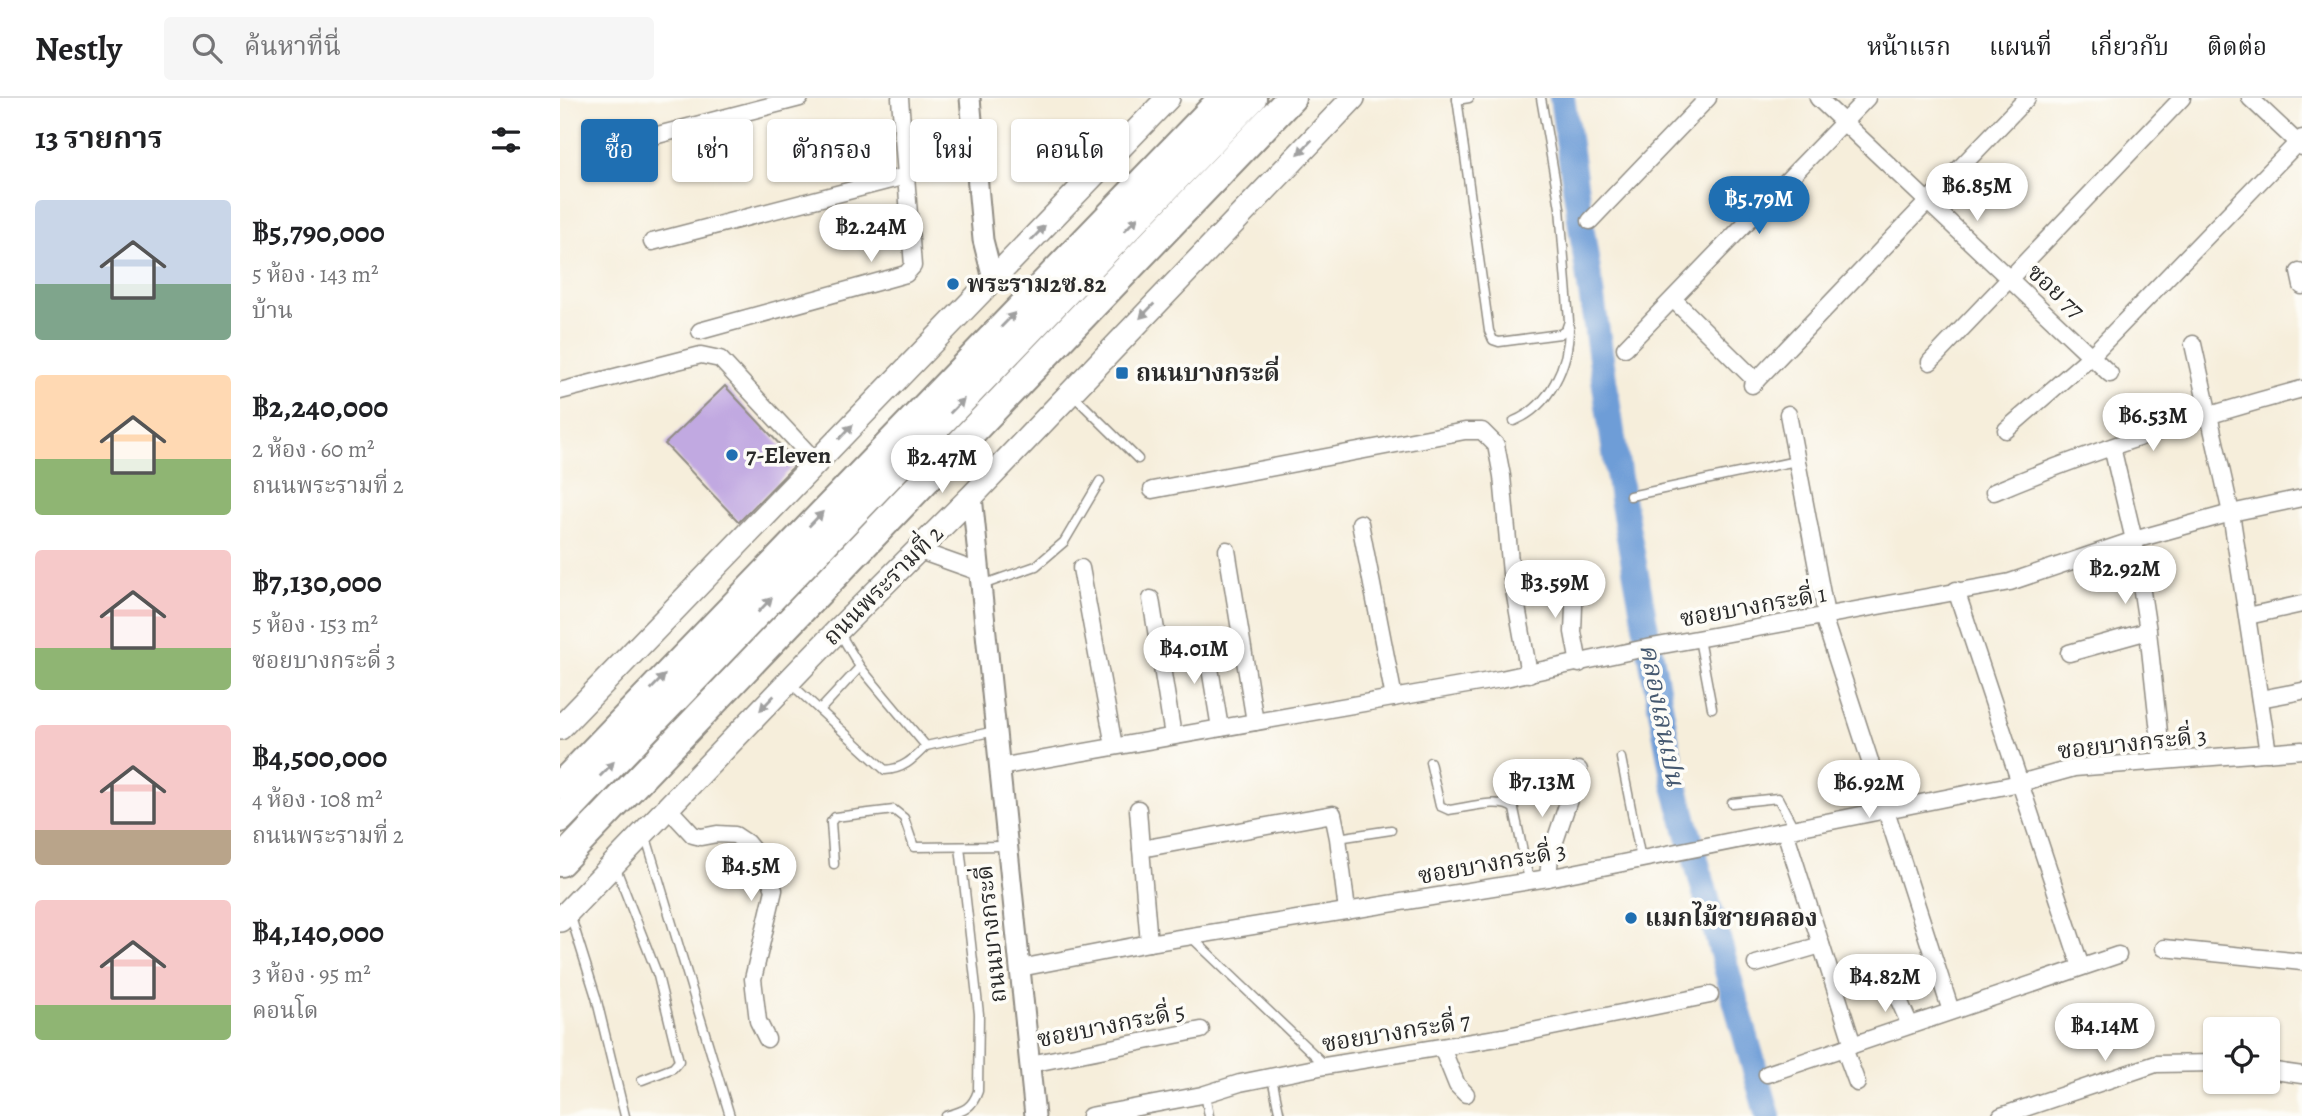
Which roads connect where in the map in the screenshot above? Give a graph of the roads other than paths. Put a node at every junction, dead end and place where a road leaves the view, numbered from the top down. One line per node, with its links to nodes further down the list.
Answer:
1 (800, 98): 20 (street)
2 (900, 98): 22 (street)
3 (970, 98): 26 (street)
4 (1168, 98): 26 (main road, one-way to 4)
5 (1222, 98): 95 (highway, one-way to 5)
6 (1252, 98): 102 (highway, one-way to 6)
7 (1291, 98): 111 (highway)
8 (1308, 98): 114 (highway, ถนนพระรามที่ 2)
9 (1353, 98): 38 (main road, ถนนพระรามที่ 2, one-way to 38)
10 (1469, 98): 18 (lane)
11 (1541, 98): 29 (lane)
12 (1708, 98): 24 (street)
13 (1818, 98): 19 (street, ซอย 77)
14 (1867, 98): 19 (street)
15 (2027, 98): 23 (street)
16 (2182, 98): 27 (street)
17 (2250, 98): 21 (street)
18 (1457, 99): 29 (lane)
19 (1843, 122): 23 (street, ซอย 77); 28 (street)
20 (658, 135)
21 (2300, 143): 33 (street)
22 (906, 176): 25 (street); 30 (street)
23 (1928, 202): 27 (street, ซอย 77); 28 (street)
24 (1590, 221)
25 (652, 242)
26 (993, 279): 46 (main road, one-way to 26)
27 (2011, 280): 33 (street, ซอย 77); 34 (street)
28 (1673, 299): 32 (street)
29 (1569, 321): 41 (lane)
30 (700, 331)
31 (2193, 344): 40 (street)
32 (1625, 348)
33 (2092, 355): 35 (street, ซอย 77); 42 (street)
34 (1930, 362)
35 (2109, 374)
36 (2302, 389): 40 (street)
37 (560, 391): 46 (street)
38 (1070, 391): 44 (lane); 50 (main road, ถนนพระรามที่ 2)
39 (1788, 414): 45 (street)
40 (2210, 414): 43 (street); 53 (street)
41 (1514, 421)
42 (2006, 430)
43 (2112, 447): 49 (street); 55 (street)
44 (1138, 460)
45 (1796, 461): 51 (lane); 64 (street)
46 (817, 463): 81 (main road)
47 (1100, 481): 60 (lane)
48 (1152, 491): 73 (street)
49 (1994, 492)
50 (972, 496): 56 (main road, ถนนพระรามที่ 2); 60 (street, ถนนบางกระดี่)
51 (1630, 496)
52 (2302, 498): 53 (street, ซอยบางกระดี่ 1)
53 (2231, 513): 55 (street, ซอยบางกระดี่ 1); 65 (street)
54 (1360, 523): 76 (street)
55 (2134, 540): 61 (street, ซอยบางกระดี่ 1); 67 (street)
56 (918, 550): 60 (street); 66 (main road, ถนนพระรามที่ 2)
57 (1227, 550): 80 (street)
58 (1081, 568): 86 (street)
59 (1567, 570): 71 (street)
60 (979, 579): 83 (street, ถนนบางกระดี่)
61 (1956, 590): 64 (street, ซอยบางกระดี่ 1); 94 (street)
62 (1151, 599): 84 (street)
63 (2302, 604): 65 (street)
64 (1825, 616): 69 (street, ซอยบางกระดี่ 1); 99 (street)
65 (2248, 616): 77 (street)
66 (838, 630): 72 (lane); 74 (main road, ถนนพระรามที่ 2)
67 (2148, 631): 70 (street); 90 (street)
68 (1205, 638): 82 (street)
69 (1699, 639): 71 (street, ซอยบางกระดี่ 1); 78 (lane)
70 (2068, 653)
71 (1579, 664): 73 (street, ซอยบางกระดี่ 1)
72 (860, 667): 79 (lane); 85 (lane)
73 (1529, 674): 76 (street, ซอยบางกระดี่ 1)
74 (788, 681): 79 (lane); 97 (main road, ถนนพระรามที่ 2, one-way to 97)
75 (2302, 691): 77 (street)
76 (1394, 698): 80 (street, ซอยบางกระดี่ 1)
77 (2260, 699): 88 (street)
78 (1712, 708)
79 (820, 710): 85 (lane)
80 (1255, 722): 82 (street, ซอยบางกระดี่ 1)
81 (560, 728)
82 (1220, 728): 84 (street, ซอยบางกระดี่ 1)
83 (995, 731): 85 (lane); 92 (street, ถนนบางกระดี่)
84 (1173, 736): 86 (street, ซอยบางกระดี่ 1)
85 (926, 746)
86 (1114, 746): 92 (street, ซอยบางกระดี่ 1)
87 (2302, 750): 88 (street, ซอยบางกระดี่ 3)
88 (2268, 753): 90 (street, ซอยบางกระดี่ 3)
89 (1620, 758): 110 (lane)
90 (2162, 760): 94 (street, ซอยบางกระดี่ 3)
91 (1430, 762): 116 (lane)
92 (999, 767): 107 (street, ถนนบางกระดี่)
93 (1579, 769): 115 (street)
94 (2020, 783): 99 (street, ซอยบางกระดี่ 3); 126 (street)
95 (560, 785)
96 (1732, 803): 103 (lane)
97 (668, 808): 105 (main road, ถนนพระรามที่ 2); 133 (street)
98 (1139, 809): 109 (street)
99 (1885, 810): 103 (street, ซอยบางกระดี่ 3); 130 (street)
100 (1350, 811): 101 (street)
101 (1333, 814): 106 (street); 109 (street)
102 (560, 818)
103 (1789, 829): 110 (street, ซอยบางกระดี่ 3); 121 (street)
104 (1391, 830): 106 (lane)
105 (644, 831): 112 (main road, ถนนพระรามที่ 2); 148 (lane)
106 (1338, 838): 117 (street)
107 (1007, 846): 108 (lane); 127 (street, ถนนบางกระดี่)
108 (960, 847): 113 (lane); 149 (lane)
109 (1141, 849): 120 (street)
110 (1641, 859): 115 (street, ซอยบางกระดี่ 3)
111 (560, 862)
112 (614, 863): 118 (main road, ถนนพระรามที่ 2); 143 (lane)
113 (834, 864)
114 (560, 871)
115 (1548, 878): 116 (street, ซอยบางกระดี่ 3)
116 (1529, 880): 117 (street, ซอยบางกระดี่ 3)
117 (1347, 911): 119 (street, ซอยบางกระดี่ 3)
118 (565, 916): 147 (lane)
119 (1190, 936): 120 (street, ซอยบางกระดี่ 3); 138 (lane)
120 (1149, 943): 127 (street, ซอยบางกระดี่ 3)
121 (1821, 945): 125 (street); 134 (street)
122 (2164, 948): 124 (street)
123 (2118, 955): 126 (street)
124 (2302, 962)
125 (1756, 964)
126 (2081, 967): 130 (street)
127 (1020, 968): 137 (street, ถนนบางกระดี่)
128 (1894, 989): 131 (street)
129 (1710, 995): 135 (street, ซอยบางกระดี่ 7)
130 (1951, 1011): 131 (street)
131 (1910, 1025): 134 (street)
132 (1201, 1030): 137 (street, ซอยบางกระดี่ 5)
133 (768, 1039)
134 (1848, 1046): 140 (street); 144 (street)
135 (1442, 1048): 138 (street, ซอยบางกระดี่ 7); 146 (street)
136 (2203, 1063): 154 (street)
137 (1030, 1064): 150 (street, ถนนบางกระดี่)
138 (1325, 1066): 142 (street, ซอยบางกระดี่ 7)
139 (2280, 1072): 141 (street)
140 (1767, 1074)
141 (2302, 1075)
142 (1272, 1078): 145 (street, ซอยบางกระดี่ 7); 153 (lane)
143 (642, 1080)
144 (1857, 1083)
145 (1205, 1094): 151 (street, ซอยบางกระดี่ 7); 152 (lane)
146 (1466, 1094)
147 (625, 1116)
148 (730, 1116)
149 (946, 1116)
150 (1035, 1116)
151 (1090, 1116)
152 (1209, 1116)
153 (1280, 1116)
154 (2001, 1116)

